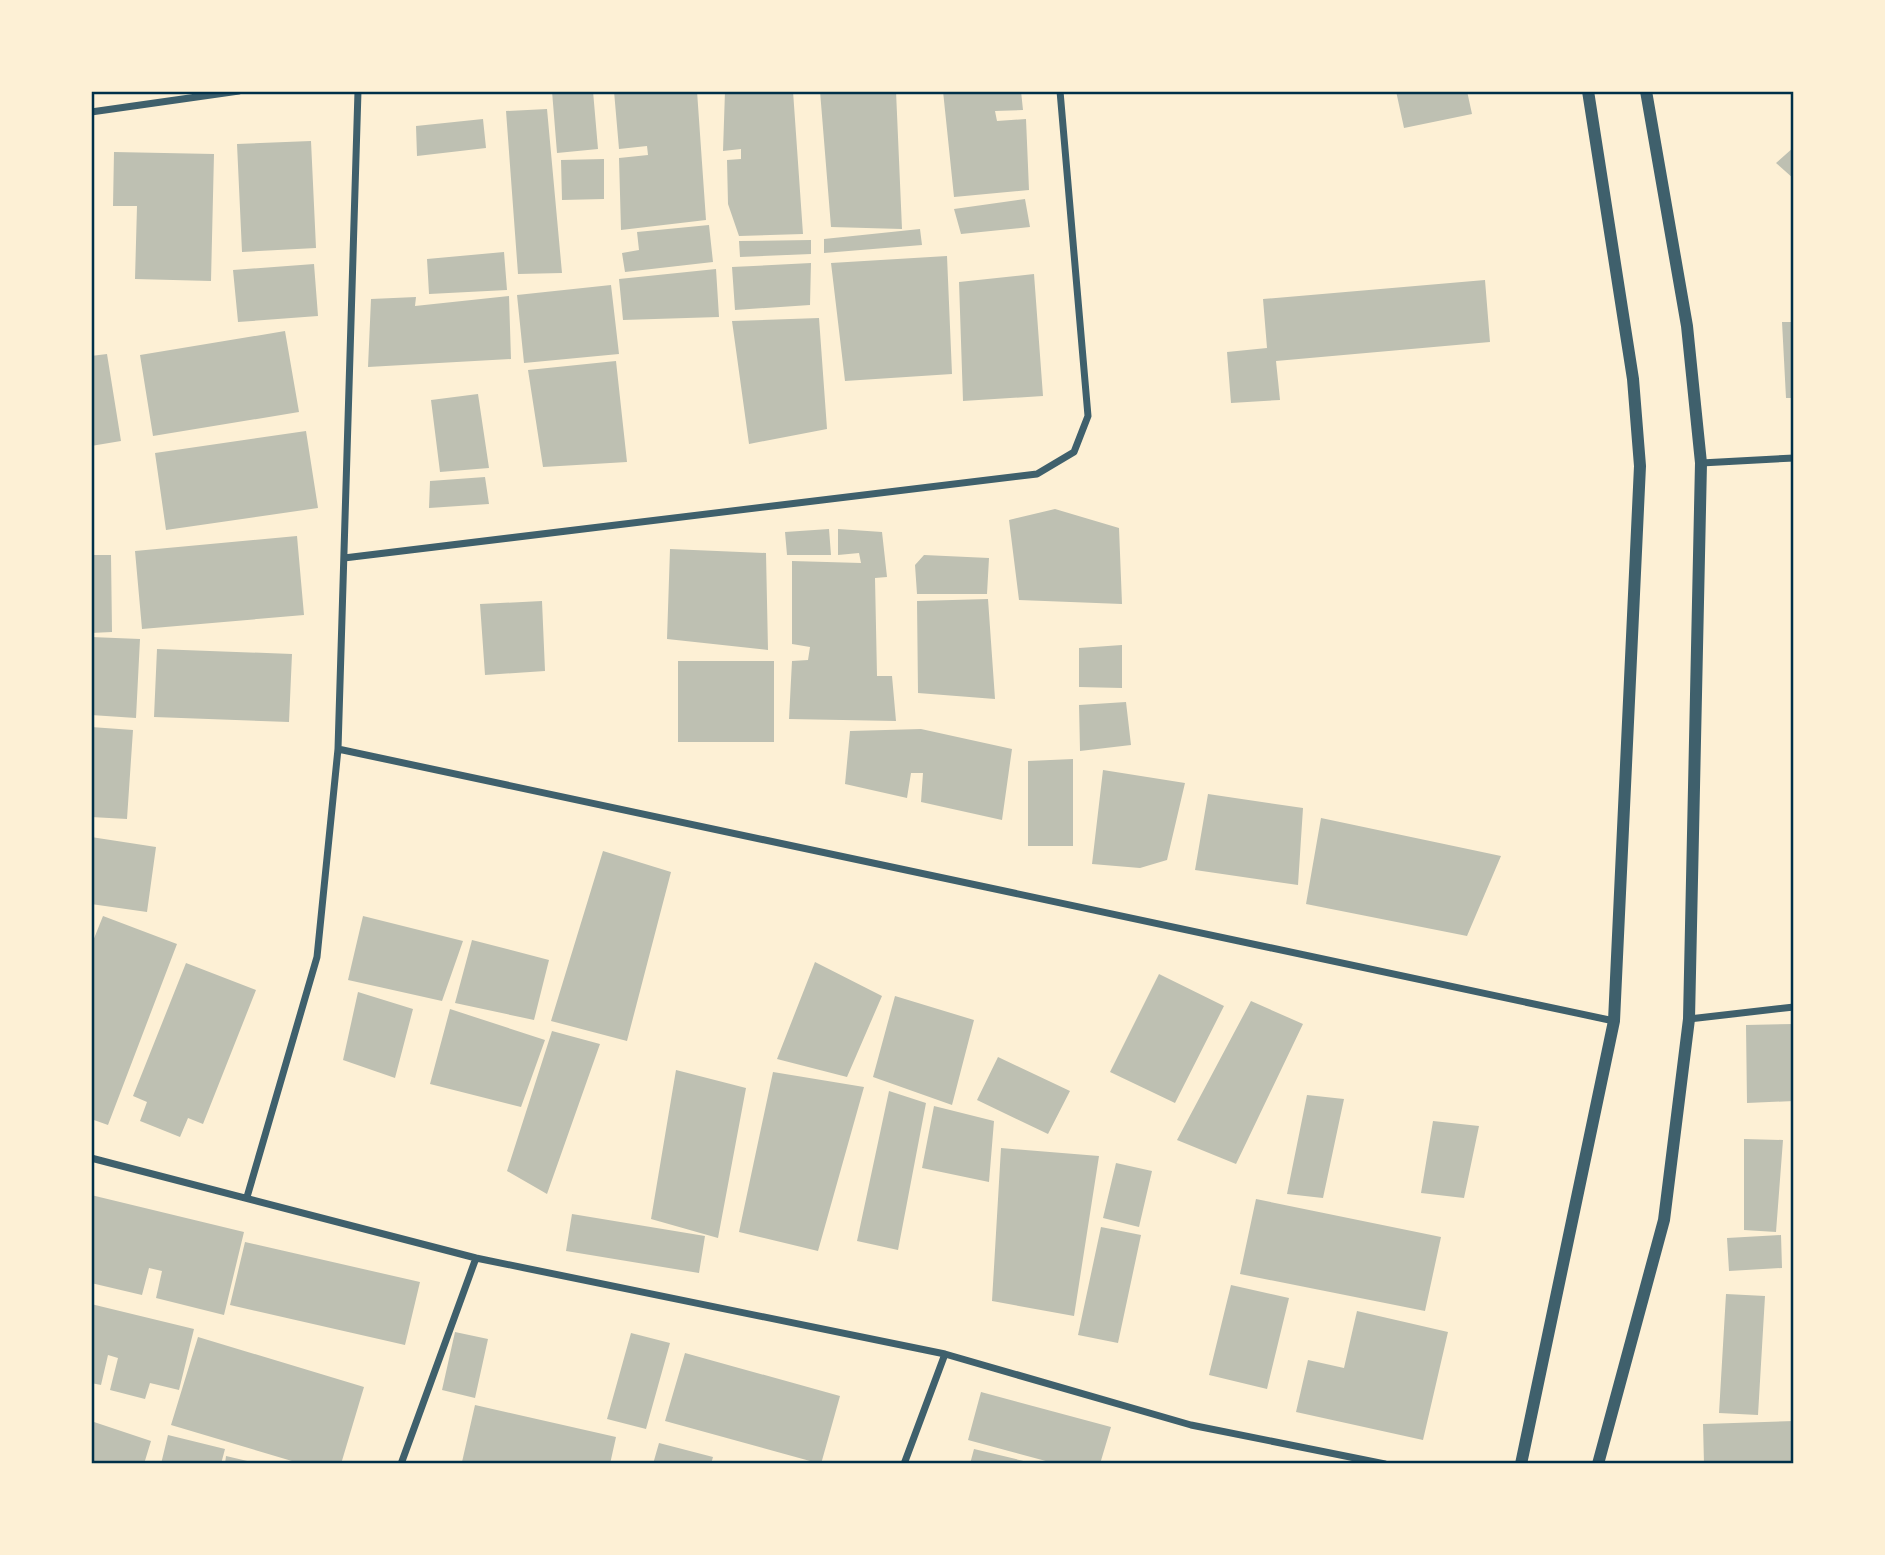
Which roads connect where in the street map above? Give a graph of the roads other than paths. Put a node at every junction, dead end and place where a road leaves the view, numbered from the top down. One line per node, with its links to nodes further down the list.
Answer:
1 (239, 91): 6 (street)
2 (358, 91): 9 (street)
3 (1060, 91): 9 (street)
4 (1588, 91): 13 (street)
5 (1646, 91): 8 (street)
6 (91, 112)
7 (1794, 458): 8 (street)
8 (1701, 463): 12 (street)
9 (344, 558): 10 (street)
10 (338, 749): 13 (street); 15 (street)
11 (1794, 1007): 12 (street)
12 (1689, 1019): 22 (street)
13 (1614, 1021): 21 (street)
14 (91, 1158): 15 (street)
15 (247, 1197): 16 (street)
16 (476, 1258): 17 (street); 18 (street)
17 (946, 1353): 19 (street); 20 (street)
18 (401, 1464)
19 (904, 1464)
20 (1385, 1464)
21 (1521, 1464)
22 (1598, 1464)

